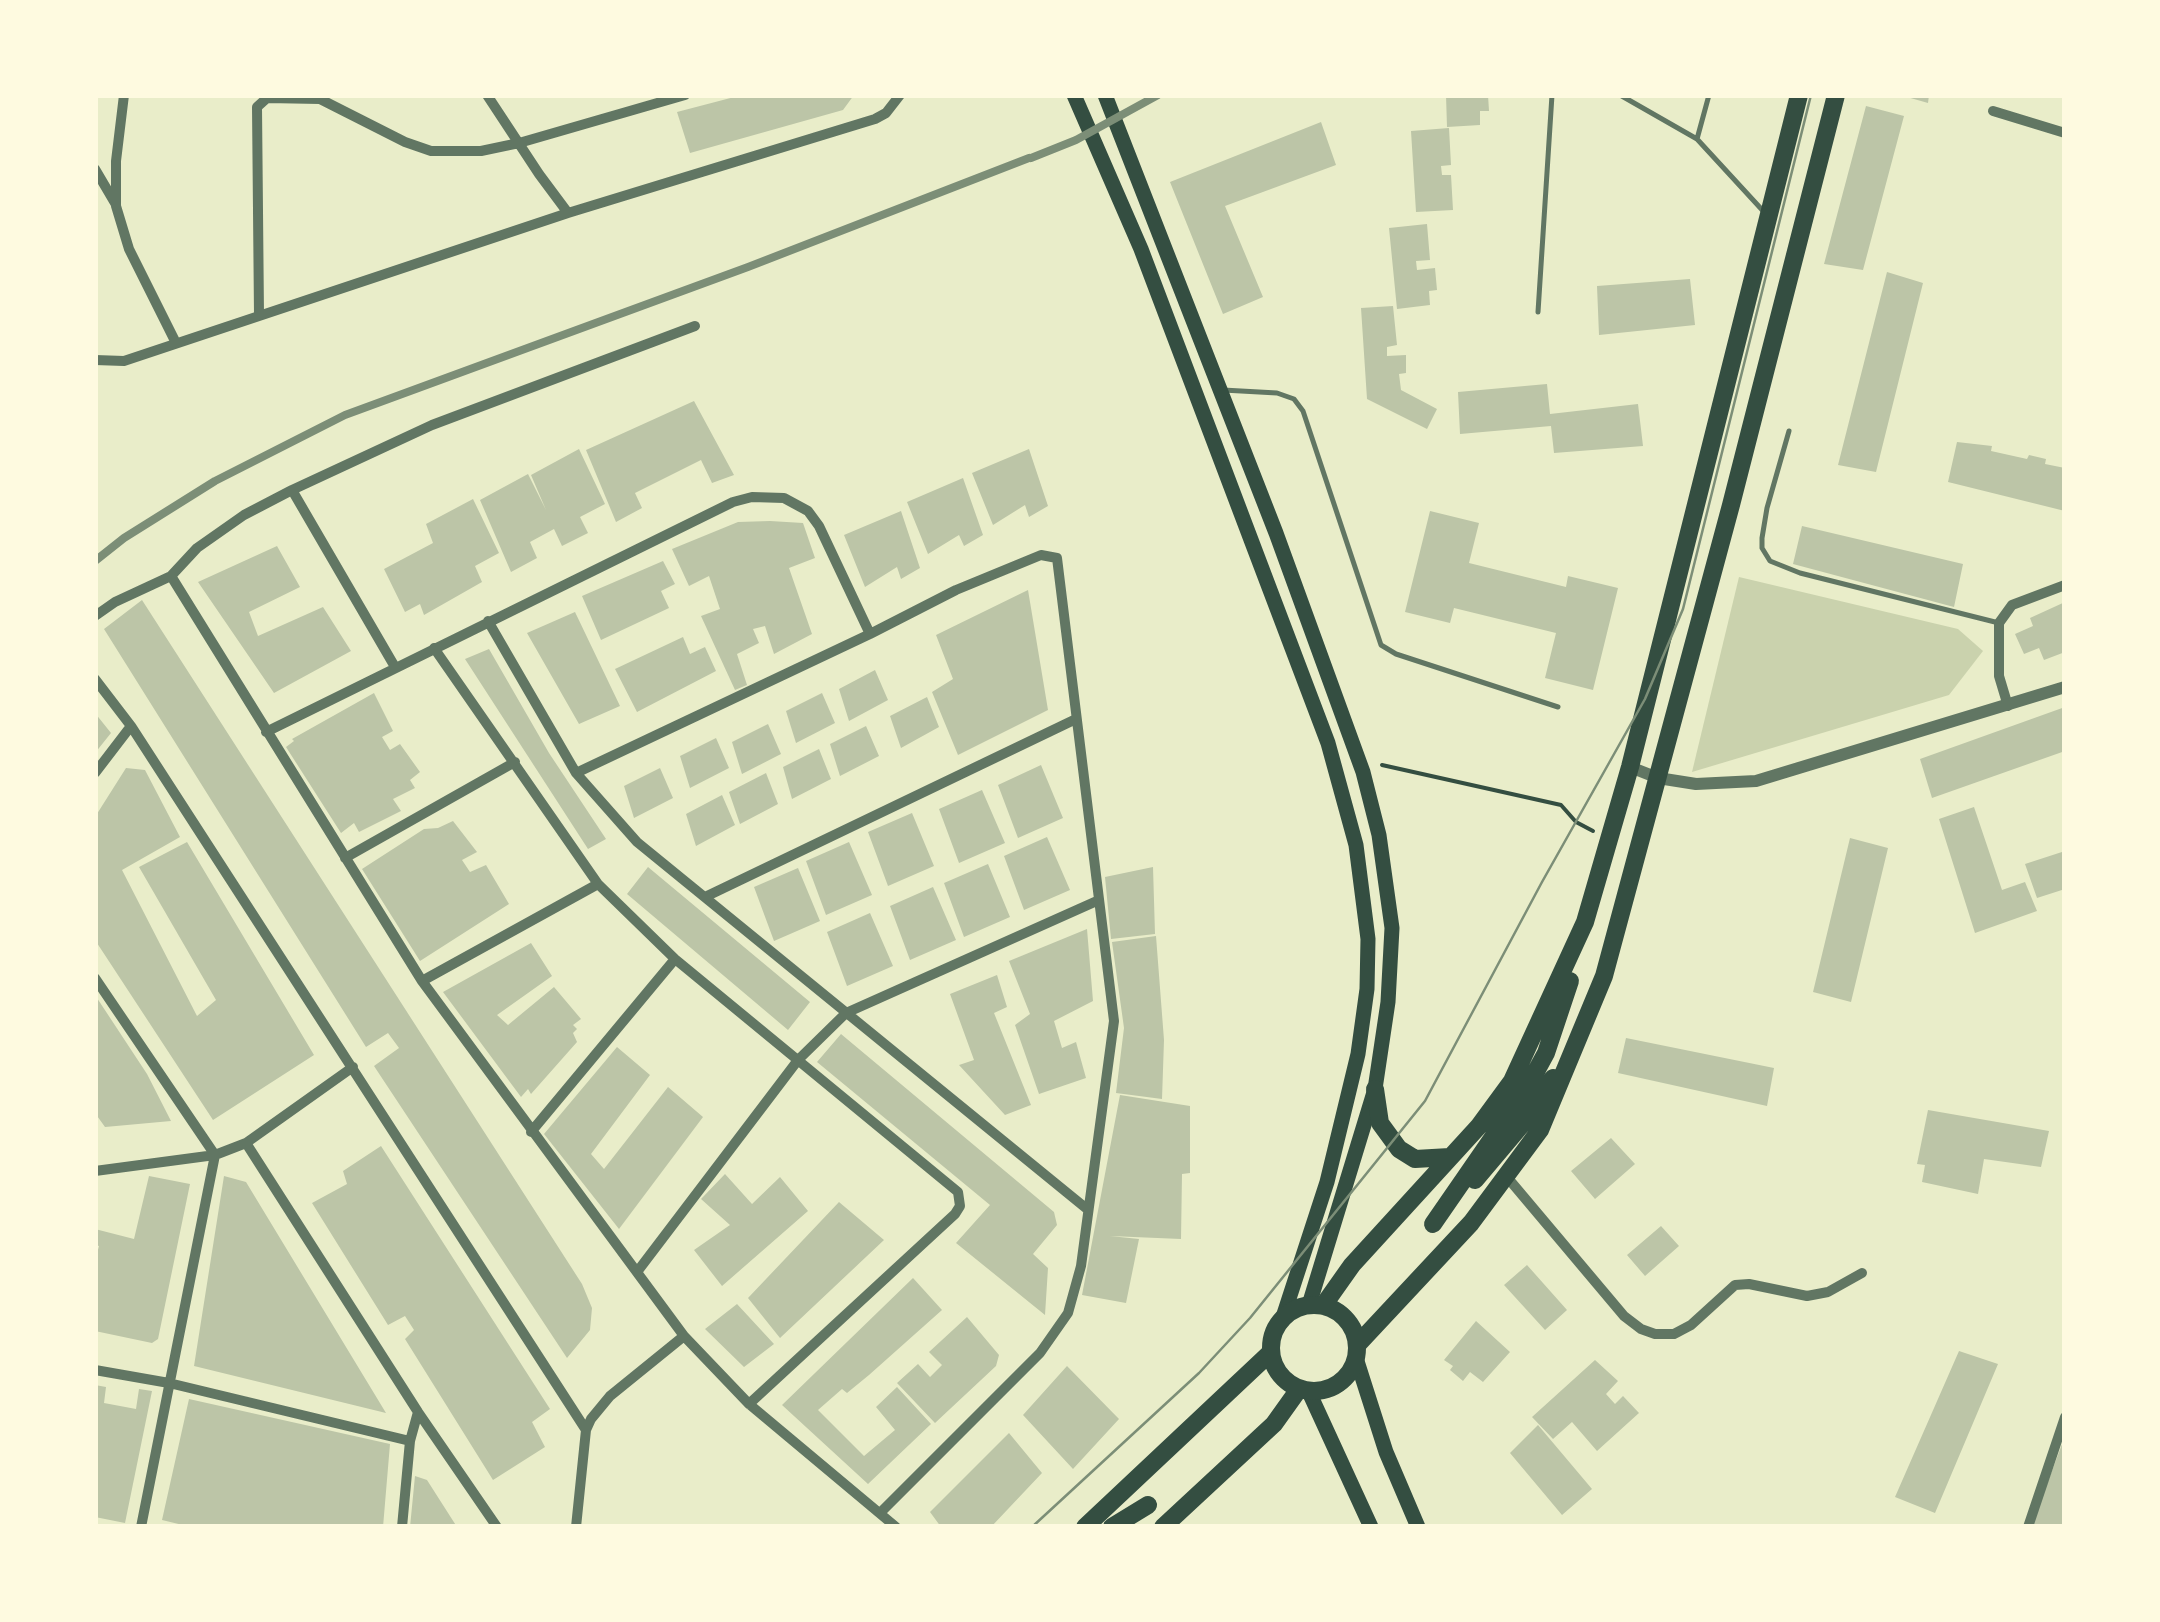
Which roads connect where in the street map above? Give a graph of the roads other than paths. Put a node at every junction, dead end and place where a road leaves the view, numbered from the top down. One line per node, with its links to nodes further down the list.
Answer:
1 (124, 95): 17 (street)
2 (488, 95): 15 (street)
3 (684, 95): 15 (street)
4 (900, 95): 18 (street)
5 (1074, 95): 71 (main road)
6 (1105, 95): 25 (main road)
7 (1552, 95): 20 (lane)
8 (1620, 95): 14 (lane)
9 (1708, 95): 14 (lane)
10 (1799, 95): 19 (main road)
11 (1836, 95): 47 (main road)
12 (1993, 111): 13 (street)
13 (2065, 133)
14 (1697, 139): 19 (lane)
15 (520, 143): 18 (street); 21 (street)
16 (95, 169): 17 (street)
17 (116, 206): 23 (street)
18 (568, 213): 21 (street)
19 (1767, 216): 44 (main road)
20 (1538, 312)
21 (260, 316): 23 (street)
22 (694, 326): 27 (street)
23 (176, 343): 24 (street)
24 (95, 360)
25 (1220, 390): 39 (lane); 60 (main road)
26 (1789, 431): 32 (lane)
27 (292, 490): 28 (street); 35 (street)
28 (171, 576): 30 (street); 42 (street)
29 (2065, 585): 32 (street)
30 (95, 616)
31 (488, 621): 33 (street); 34 (street); 45 (street)
32 (1999, 623): 38 (street)
33 (870, 634): 40 (street); 45 (street)
34 (434, 648): 35 (street); 43 (street)
35 (395, 667): 42 (street)
36 (95, 679): 41 (street)
37 (2065, 687): 38 (street)
38 (2008, 706): 47 (street)
39 (1558, 707)
40 (1076, 720): 50 (street); 51 (street)
41 (132, 726): 46 (street); 59 (street)
42 (266, 732): 48 (street)
43 (515, 762): 48 (street); 49 (street)
44 (1630, 767): 47 (street); 52 (main road)
45 (576, 772): 50 (street)
46 (95, 773)
47 (1658, 778): 57 (main road)
48 (345, 858): 55 (street)
49 (598, 884): 53 (street); 55 (street)
50 (705, 898): 56 (street)
51 (1099, 900): 56 (street); 67 (street)
52 (1585, 922): 57 (main road); 64 (main road)
53 (675, 959): 58 (street); 61 (street)
54 (95, 978): 63 (street)
55 (422, 981): 61 (street)
56 (846, 1013): 58 (street); 67 (street)
57 (1579, 1037): 66 (main road)
58 (798, 1060): 68 (street); 78 (street)
59 (353, 1068): 62 (street); 81 (street)
60 (1374, 1089): 64 (main road); 70 (main road)
61 (531, 1132): 68 (street)
62 (246, 1143): 63 (street); 79 (street)
63 (215, 1155): 65 (street); 76 (street)
64 (1451, 1156): 70 (main road)
65 (95, 1171)
66 (1507, 1177): 69 (street); 73 (main road)
67 (1087, 1209): 83 (street)
68 (637, 1272): 72 (street)
69 (1862, 1273)
70 (1316, 1305): 71 (main road); 73 (main road)
71 (1283, 1317): 74 (main road)
72 (684, 1336): 78 (street); 81 (street)
73 (1357, 1352): 77 (main road); 94 (main road)
74 (1270, 1353): 77 (main road); 89 (main road)
75 (95, 1370): 76 (street)
76 (170, 1383): 82 (street); 84 (street)
77 (1304, 1390): 92 (main road); 93 (main road)
78 (749, 1404): 83 (street)
79 (418, 1412): 82 (street); 86 (street)
80 (2065, 1418): 95 (street)
81 (586, 1430): 87 (street)
82 (410, 1440): 85 (street)
83 (881, 1512): 88 (street)
84 (140, 1527)
85 (402, 1527)
86 (496, 1527)
87 (576, 1527)
88 (896, 1527)
89 (1085, 1527)
90 (1112, 1527): 91 (main road)
91 (1129, 1527)
92 (1163, 1527)
93 (1371, 1527)
94 (1418, 1527)
95 (2028, 1527)

